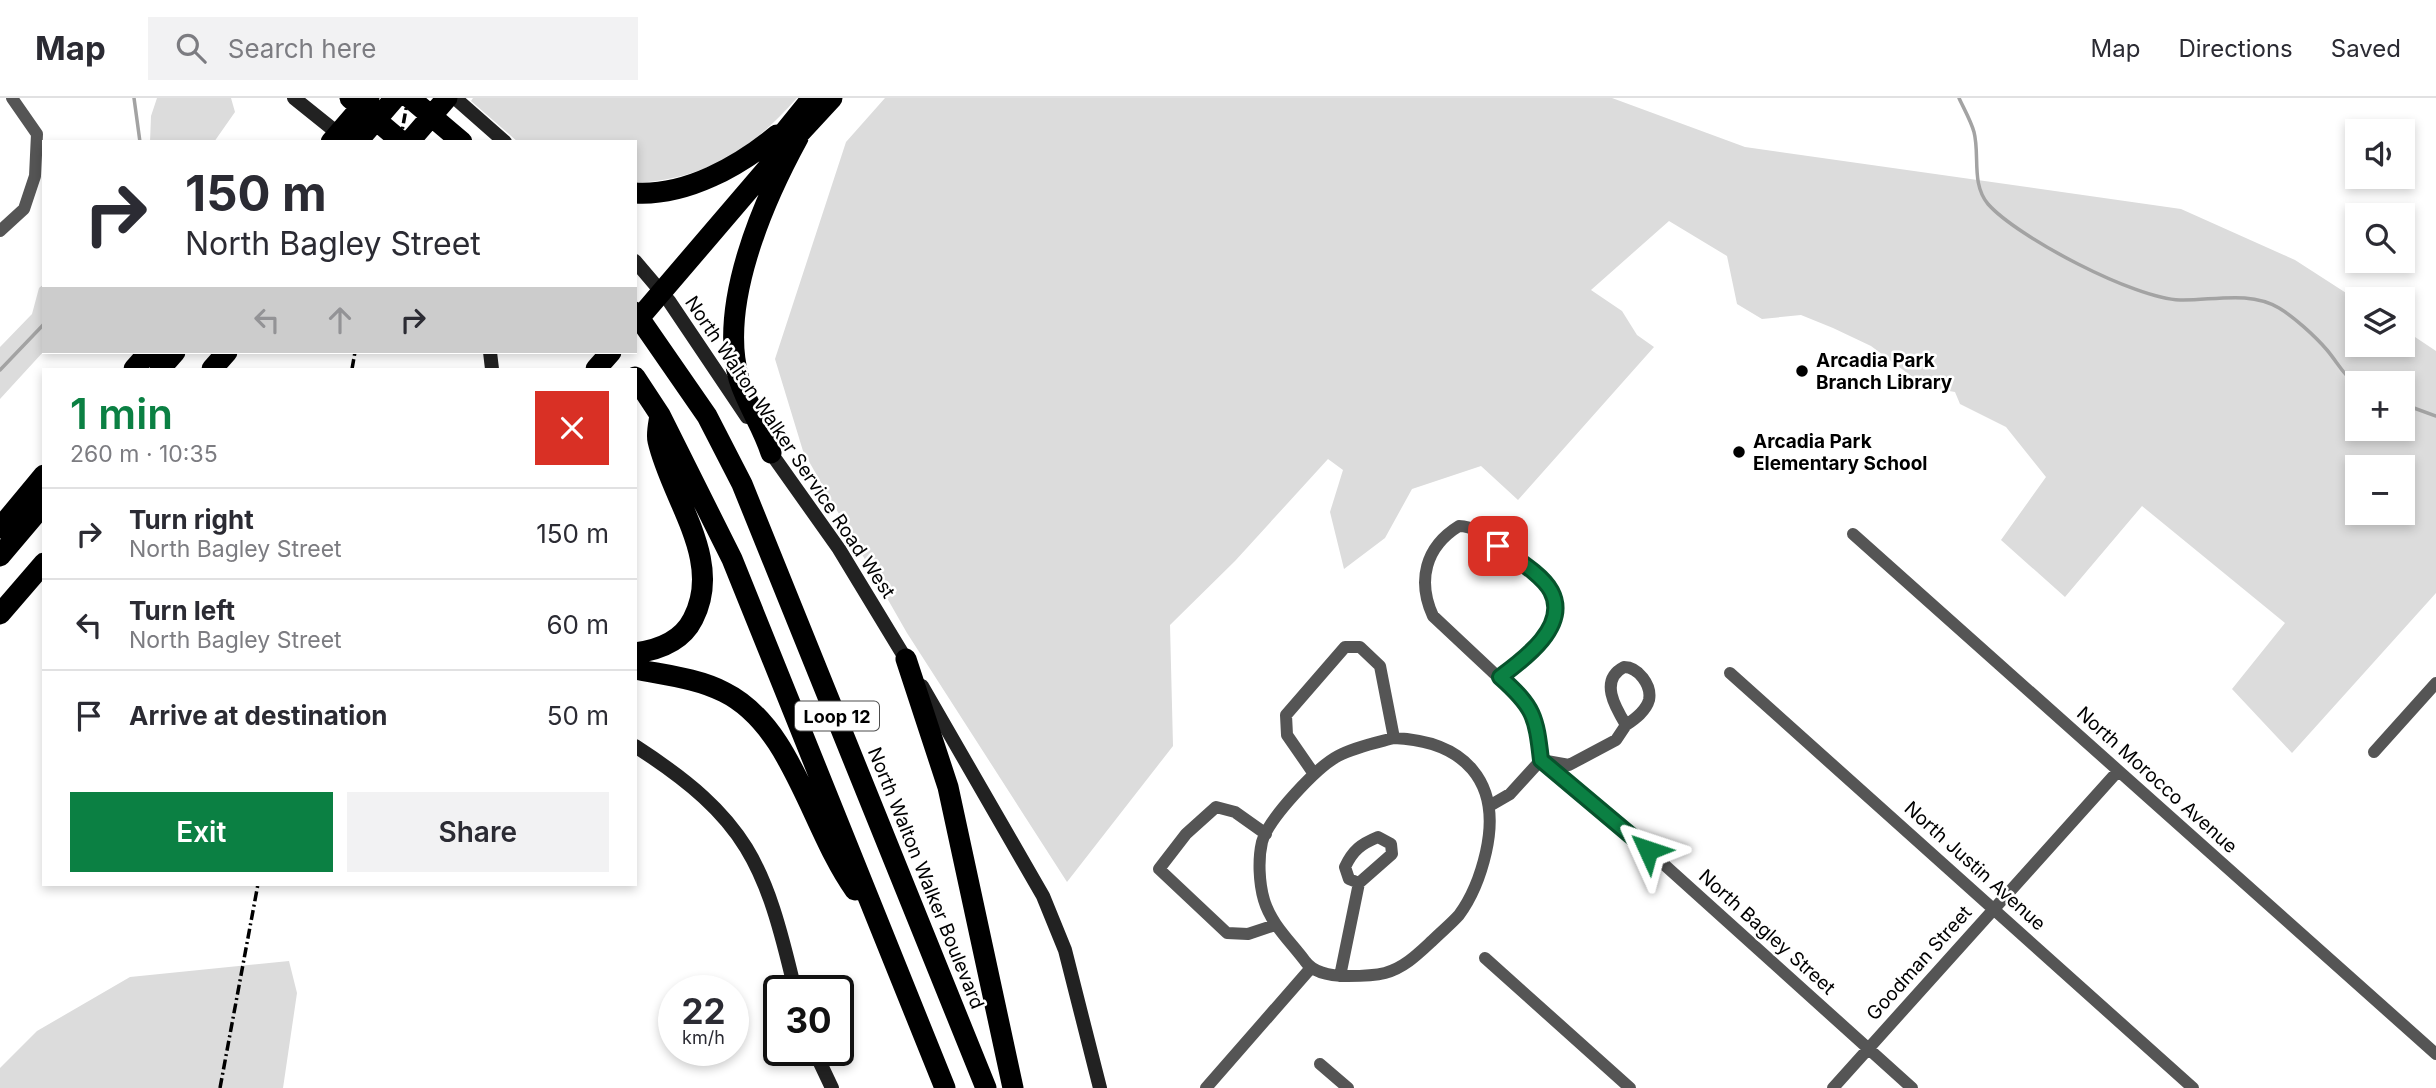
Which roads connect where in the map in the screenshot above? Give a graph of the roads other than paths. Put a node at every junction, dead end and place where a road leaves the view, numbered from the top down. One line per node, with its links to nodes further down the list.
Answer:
1 (12, 98): 20 (street)
2 (294, 98): 13 (main road)
3 (350, 98): 15 (highway)
4 (369, 98): 12 (highway)
5 (395, 98): 14 (highway)
6 (410, 98): 17 (highway)
7 (447, 98): 16 (highway)
8 (455, 98): 18 (main road)
9 (812, 98): 11 (highway)
10 (832, 98): 11 (highway)
11 (793, 132): 19 (highway); 21 (highway); 36 (highway)
12 (333, 140)
13 (346, 140)
14 (359, 140)
15 (400, 140)
16 (411, 140)
17 (461, 140)
18 (503, 140)
19 (637, 193)
20 (0, 231)
21 (680, 260): 23 (highway); 25 (highway)
22 (637, 263): 36 (main road, North Walton Walker Service Road West)
23 (637, 301)
24 (637, 315): 73 (highway, North Walton Walker Boulevard / Loop 12)
25 (637, 320)
26 (173, 354): 30 (highway)
27 (225, 354): 31 (highway)
28 (591, 354): 32 (highway)
29 (609, 354): 33 (highway)
30 (161, 368)
31 (213, 368)
32 (580, 368)
33 (597, 368)
34 (637, 380): 35 (highway, Loop 12)
35 (660, 415): 44 (highway); 61 (highway, Loop 12)
36 (771, 453): 45 (main road, North Walton Walker Service Road West)
37 (42, 477): 39 (highway)
38 (42, 506): 41 (highway)
39 (0, 528)
40 (1853, 534): 55 (street, North Morocco Avenue)
41 (0, 556)
42 (42, 565): 43 (highway)
43 (0, 614)
44 (637, 653)
45 (906, 659): 74 (highway); 75 (main road)
46 (637, 669): 61 (highway)
47 (1730, 673): 60 (street, North Justin Avenue)
48 (1500, 677): 48 (street); 54 (street)
49 (2436, 683): 53 (street)
50 (1626, 725): 54 (street)
51 (1394, 737): 56 (street); 56 (street); 57 (street)
52 (637, 747): 65 (main road)
53 (2374, 752)
54 (1541, 760): 57 (street); 67 (street, North Bagley Street)
55 (2118, 771): 60 (street, Goodman Street); 68 (street, North Morocco Avenue)
56 (1314, 774): 58 (street)
57 (1490, 805): 66 (street)
58 (1266, 834): 62 (street); 62 (street)
59 (1359, 883): 66 (street)
60 (1994, 909): 67 (street, Goodman Street); 81 (street, North Justin Avenue)
61 (877, 921): 72 (highway, Loop 12)
62 (1275, 925): 64 (street)
63 (1485, 958): 78 (street)
64 (1310, 969): 66 (street); 76 (street)
65 (792, 975)
66 (1340, 976)
67 (1868, 1048): 79 (street, Goodman Street); 80 (street, North Bagley Street)
68 (2436, 1054)
69 (1320, 1064): 77 (street)
70 (822, 1066): 71 (main road)
71 (832, 1088)
72 (945, 1088)
73 (986, 1088)
74 (1013, 1088)
75 (1100, 1088)
76 (1206, 1088)
77 (1348, 1088)
78 (1630, 1088)
79 (1833, 1088)
80 (1912, 1088)
81 (2193, 1088)

